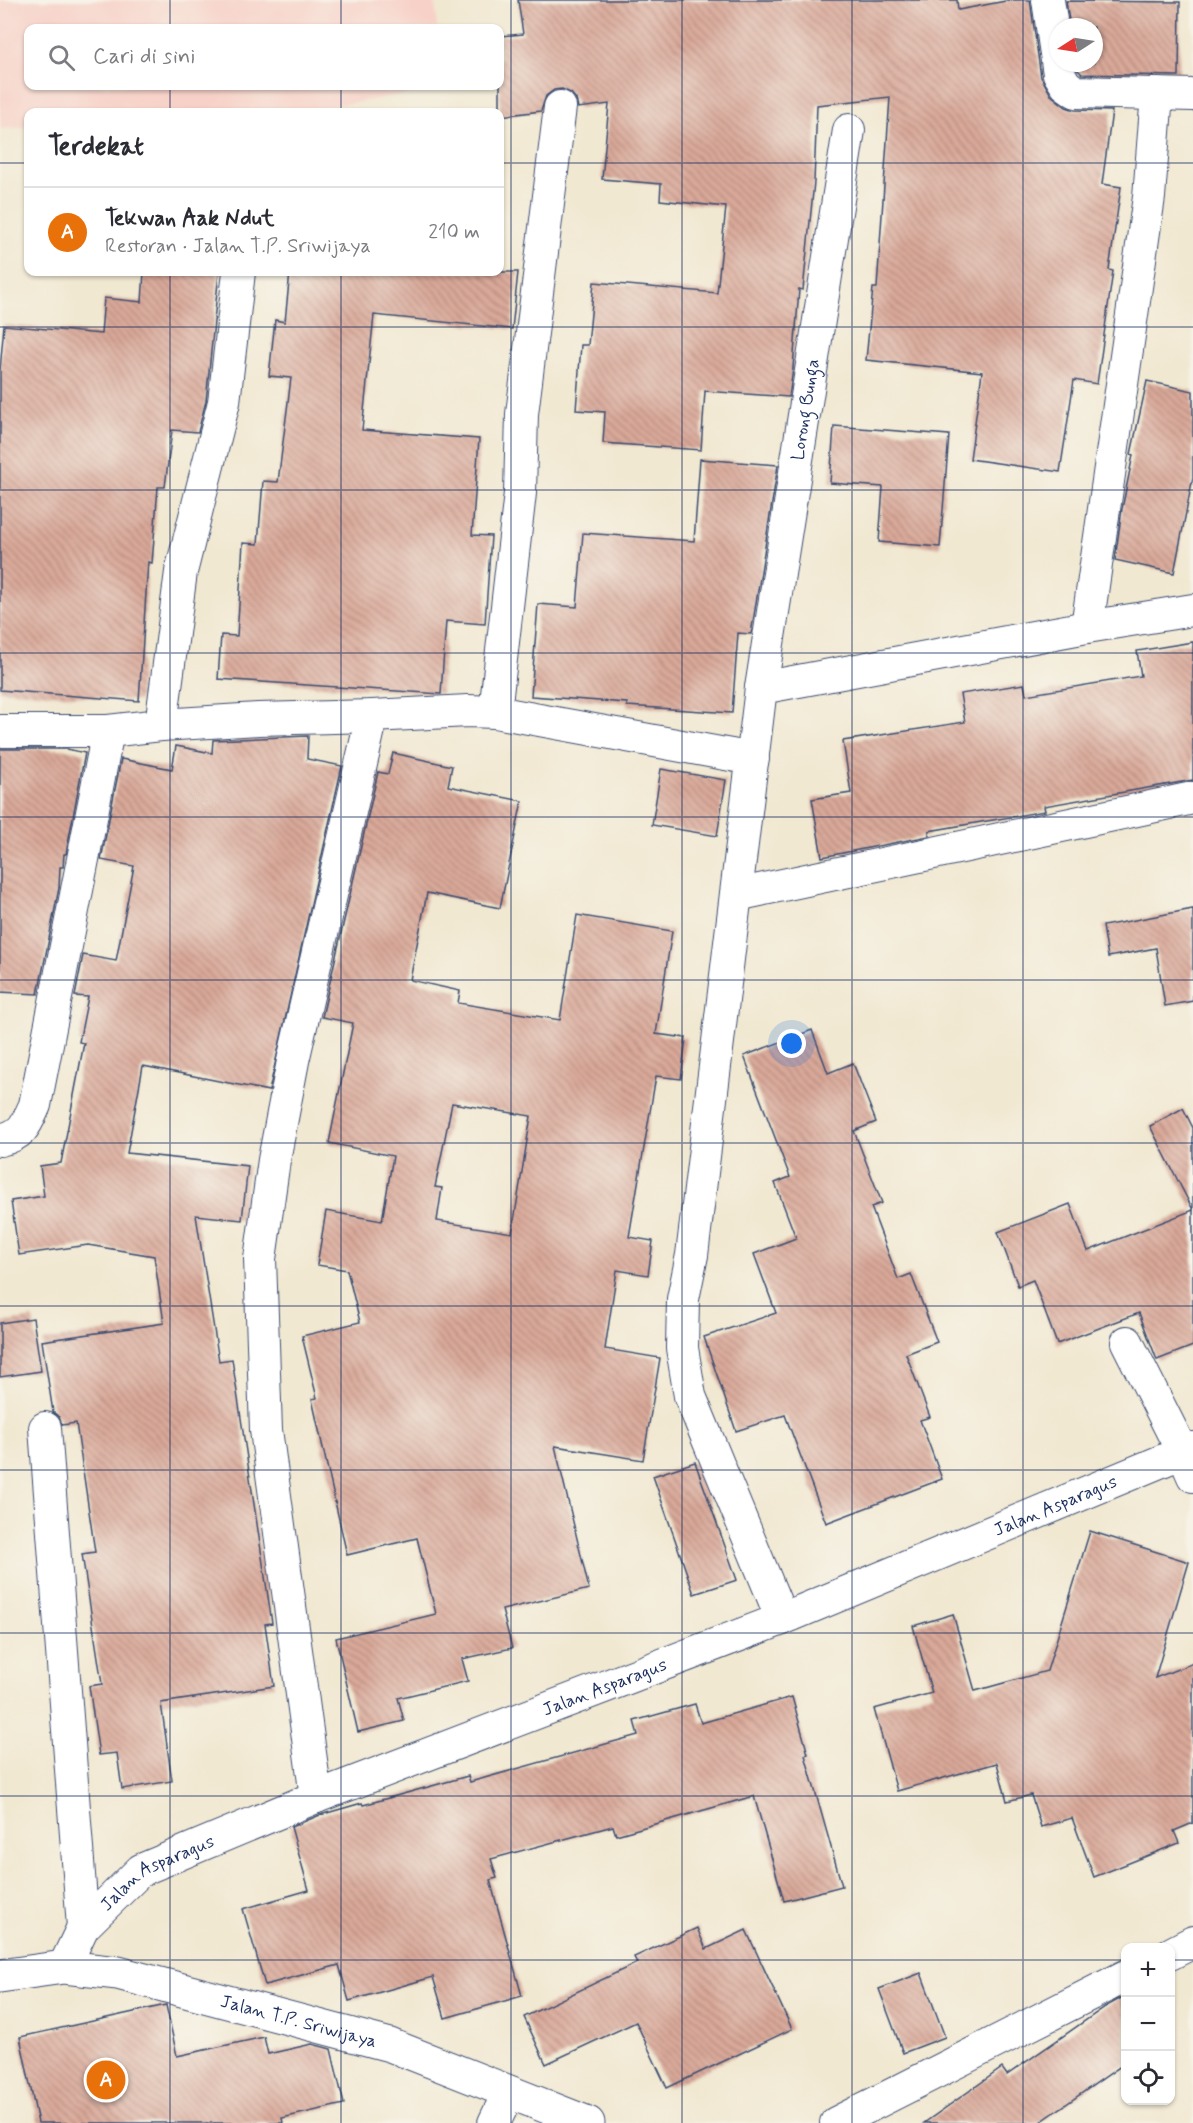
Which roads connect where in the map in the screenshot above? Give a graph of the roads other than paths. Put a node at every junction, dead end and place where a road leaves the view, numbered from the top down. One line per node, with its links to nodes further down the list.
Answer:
1 (1048, 0): 2 (street)
2 (1157, 94): 3 (street); 8 (street)
3 (1193, 95)
4 (560, 107): 10 (street)
5 (849, 130): 9 (street, Lorong Bunga)
6 (239, 276): 12 (street)
7 (1193, 610): 8 (street)
8 (1087, 627): 9 (street)
9 (761, 688): 15 (street, Lorong Bunga)
10 (495, 712): 11 (street); 15 (street)
11 (372, 716): 12 (street); 23 (street)
12 (161, 725): 13 (street)
13 (108, 730): 14 (street); 18 (street)
14 (0, 731)
15 (753, 759): 17 (street, Lorong Bunga)
16 (1193, 798): 17 (street)
17 (736, 895): 22 (street, Lorong Bunga)
18 (0, 1140)
19 (1127, 1342): 21 (street)
20 (45, 1428): 24 (street)
21 (1190, 1459): 22 (street, Jalan Asparagus)
22 (782, 1620): 23 (street, Jalan Asparagus)
23 (316, 1797): 24 (street, Jalan Asparagus)
24 (83, 1927): 27 (street, Jalan Asparagus)
25 (1193, 1942): 26 (street)
26 (1175, 1951)
27 (64, 1967): 28 (main road, Jalan T.P. Sriwijaya); 30 (main road, Jalan T.P. Sriwijaya)
28 (0, 1976)
29 (1121, 1978): 33 (street)
30 (509, 2092): 31 (street); 32 (main road, Jalan T.P. Sriwijaya)
31 (494, 2123)
32 (588, 2123)
33 (836, 2123)

